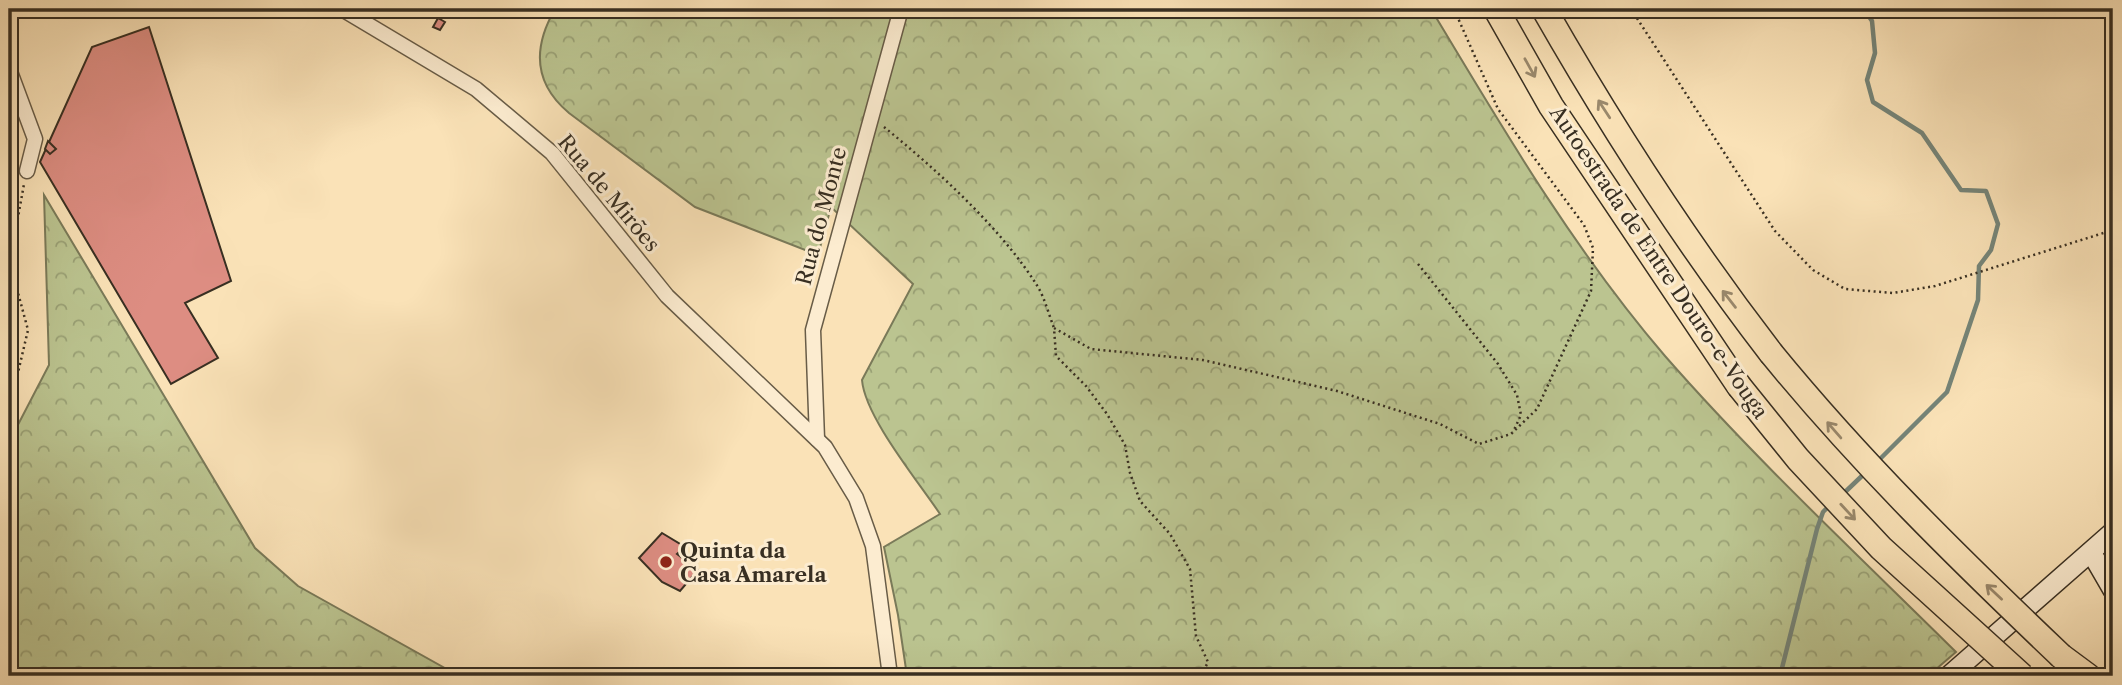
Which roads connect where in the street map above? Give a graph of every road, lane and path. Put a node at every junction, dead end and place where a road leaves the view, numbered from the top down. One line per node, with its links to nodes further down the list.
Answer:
1 (342, 9): 15 (street, Rua de Mirões)
2 (901, 9): 8 (street, Rua do Monte)
3 (1454, 9): 14 (path)
4 (1496, 9): 22 (highway, Autoestrada de Entre Douro-e-Vouga, one-way to 22, bridge)
5 (1544, 9): 23 (highway, Autoestrada de Entre Douro-e-Vouga, one-way to 5, bridge)
6 (1631, 9): 10 (path)
7 (9, 69): 9 (street)
8 (870, 116): 12 (path); 15 (street, Rua do Monte)
9 (27, 171): 13 (path)
10 (2113, 230)
11 (1418, 264): 14 (path)
12 (1054, 328): 14 (path); 20 (path)
13 (9, 396)
14 (1511, 435)
15 (817, 439): 19 (street, Rua de Mirões)
16 (2113, 532): 17 (main road)
17 (2091, 552): 18 (main road); 21 (main road)
18 (2113, 590)
19 (890, 676)
20 (1201, 676)
21 (1949, 676)
22 (2022, 676)
23 (2088, 676)

